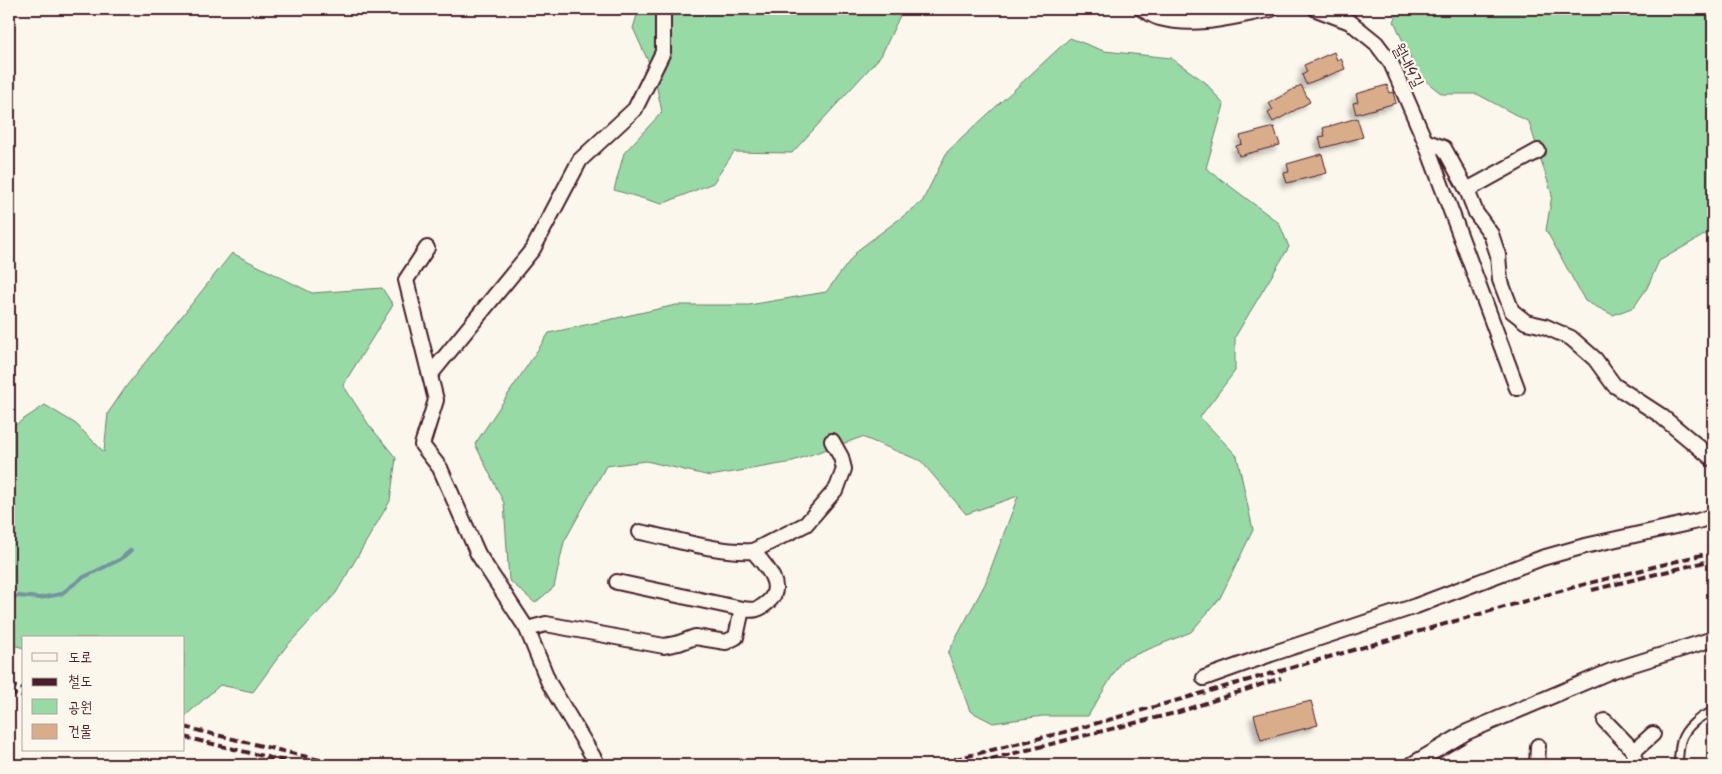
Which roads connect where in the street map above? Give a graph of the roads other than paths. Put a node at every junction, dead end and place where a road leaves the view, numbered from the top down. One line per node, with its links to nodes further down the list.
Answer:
1 (663, 9): 9 (street)
2 (1142, 9): 3 (street)
3 (1272, 9)
4 (1316, 9): 5 (street, 월내4길)
5 (1425, 141): 7 (street); 10 (street, 월내4길)
6 (1538, 151): 7 (street)
7 (1467, 190): 12 (street)
8 (428, 248): 9 (street)
9 (430, 375): 18 (street)
10 (1517, 388)
11 (832, 441): 15 (street)
12 (1713, 459)
13 (1713, 516): 20 (street)
14 (640, 532): 15 (street)
15 (754, 551): 17 (street)
16 (617, 582): 17 (street)
17 (742, 609): 18 (street)
18 (527, 629): 26 (street)
19 (1713, 639): 27 (street)
20 (1204, 678)
21 (1713, 712): 30 (lane)
22 (1605, 721): 25 (street)
23 (1654, 734): 25 (street)
24 (1538, 746): 28 (street)
25 (1634, 751): 29 (street)
26 (598, 765)
27 (1411, 765)
28 (1537, 765)
29 (1635, 765)
30 (1678, 765)

